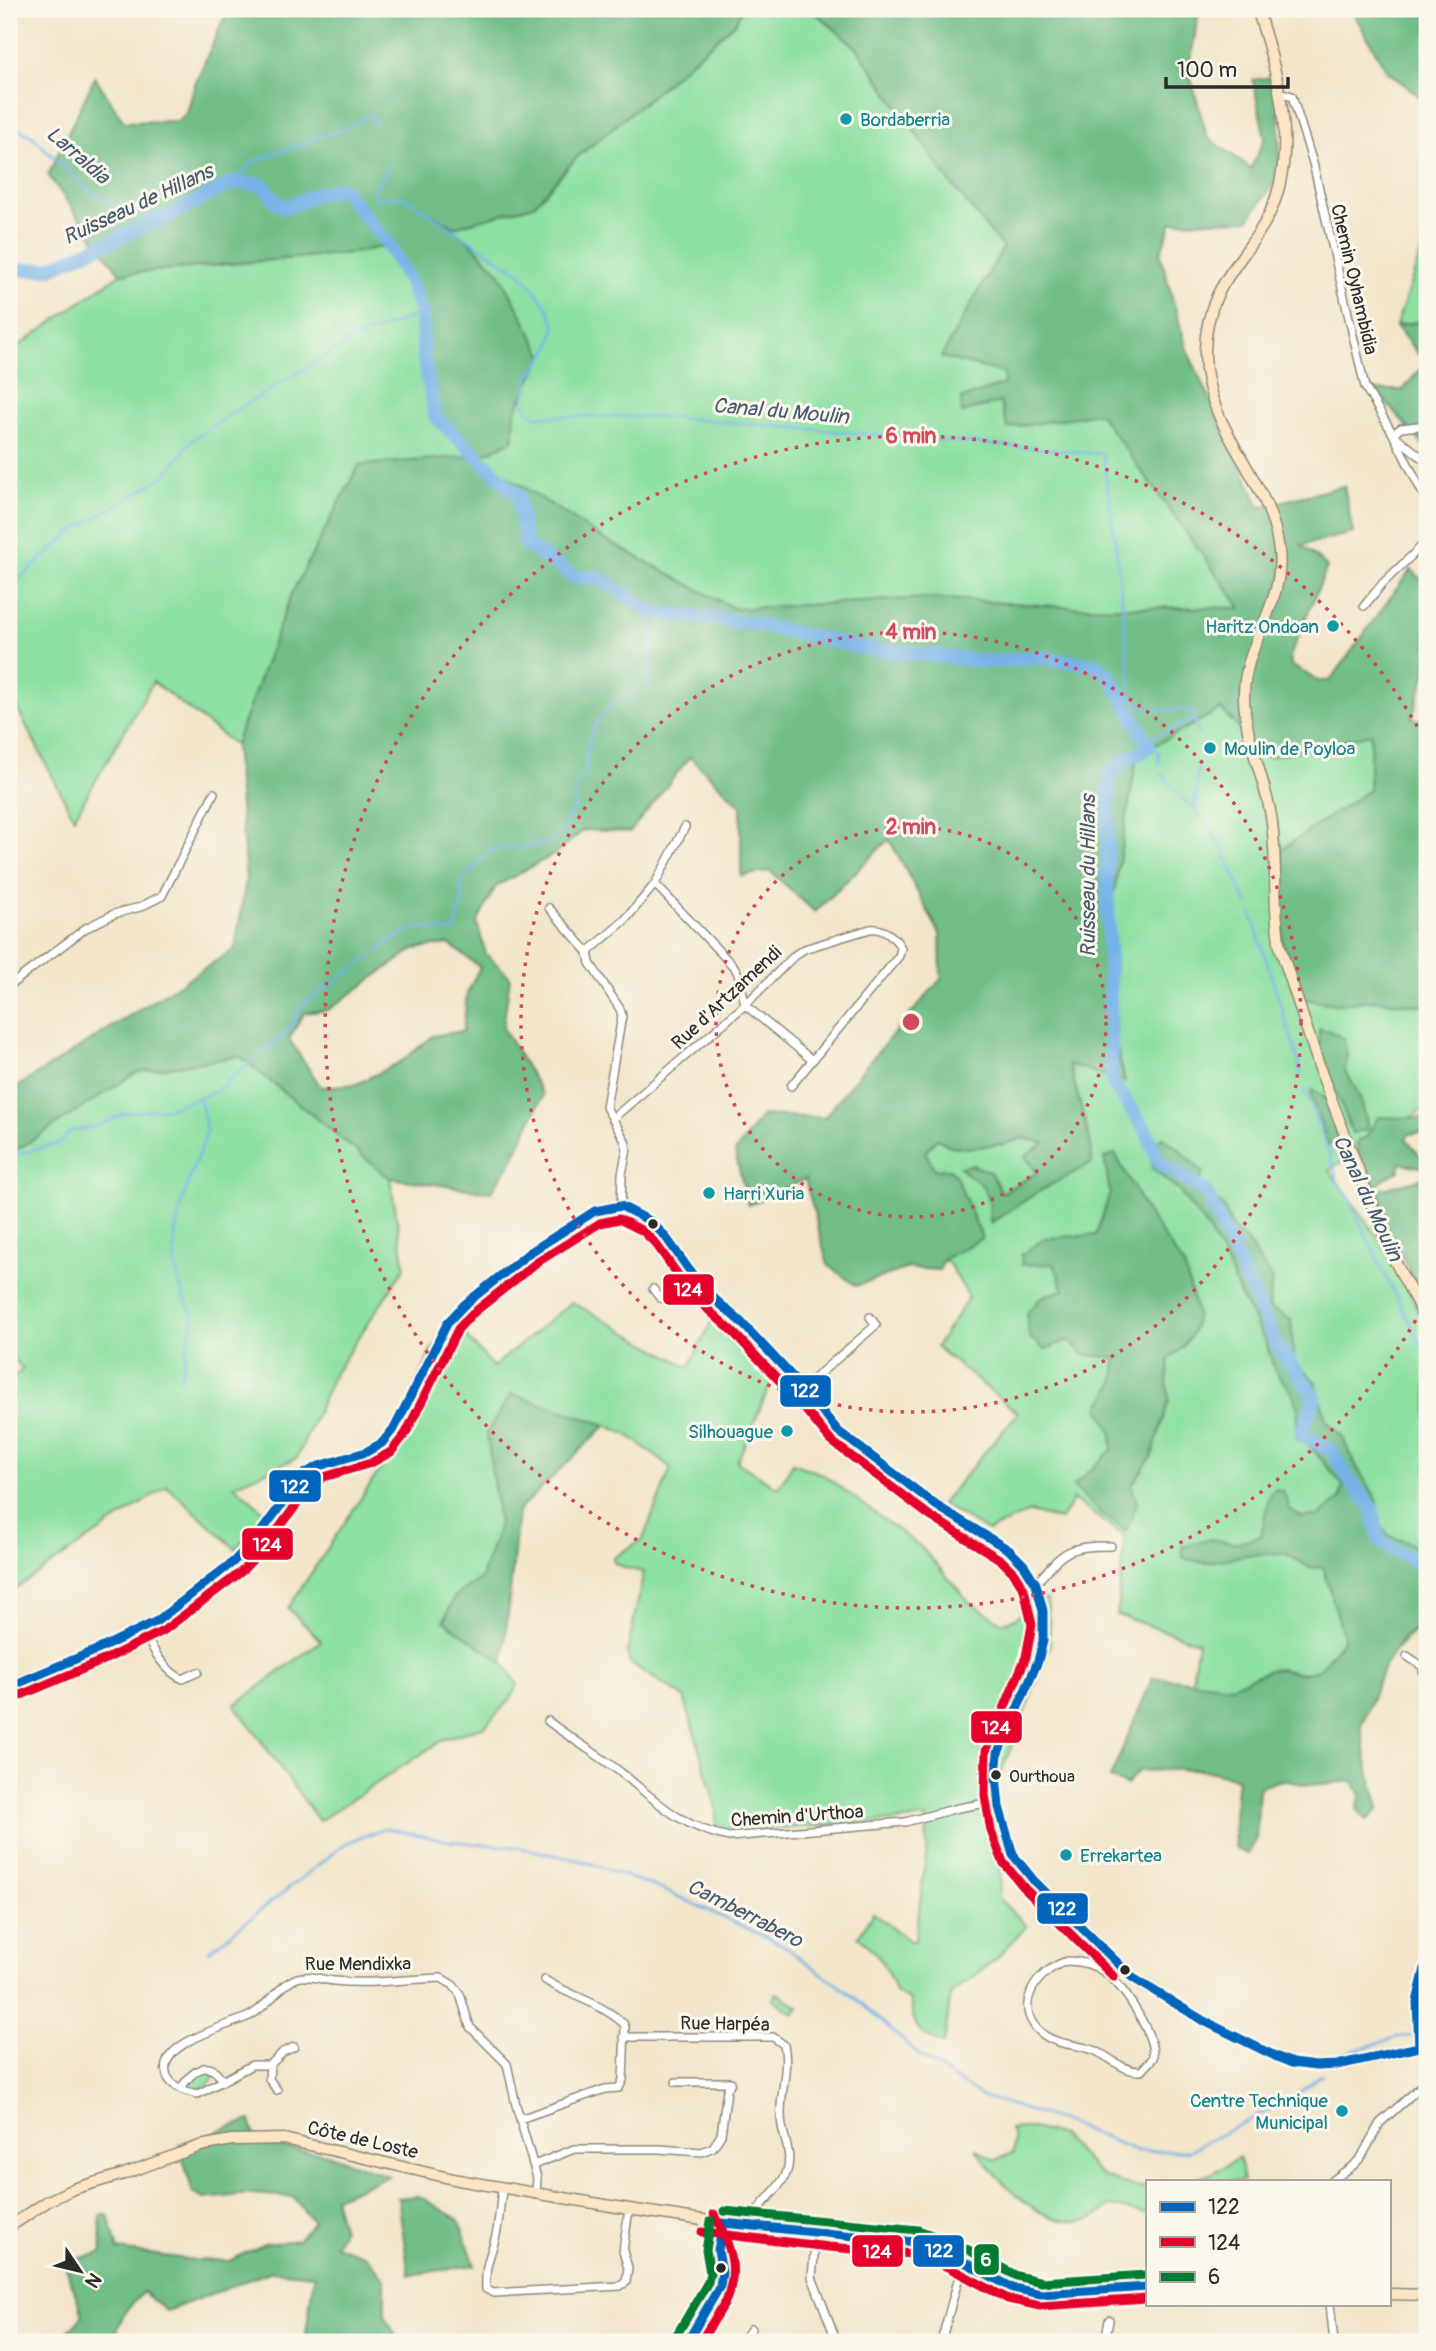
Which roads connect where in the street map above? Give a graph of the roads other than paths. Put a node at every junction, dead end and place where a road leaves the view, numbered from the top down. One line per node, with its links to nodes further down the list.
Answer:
1 (1257, 9): 2 (street)
2 (1279, 92): 4 (street, Chemin Oyhambidia); 23 (street)
3 (1427, 425): 4 (street)
4 (1393, 434): 5 (street, Chemin Oyhambidia); 6 (street)
5 (1427, 462)
6 (1427, 502)
7 (1427, 541): 8 (street)
8 (1364, 606)
9 (214, 793): 14 (street)
10 (685, 827): 11 (street)
11 (654, 884): 13 (street); 15 (street)
12 (549, 908): 13 (street)
13 (588, 952): 18 (street)
14 (9, 986)
15 (745, 1004): 16 (street); 16 (street, Rue d'Artzamendi); 18 (street, Rue d'Artzamendi)
16 (812, 1060): 17 (street, Rue d'Artzamendi)
17 (791, 1086)
18 (612, 1119): 19 (street)
19 (621, 1206): 21 (street); 27 (street)
20 (653, 1289): 21 (street)
21 (714, 1299): 24 (street)
22 (870, 1317): 24 (street)
23 (1427, 1322)
24 (803, 1388): 26 (street)
25 (1111, 1546): 26 (street)
26 (1035, 1584): 33 (street)
27 (142, 1629): 29 (street); 30 (street)
28 (1407, 1656): 31 (street)
29 (198, 1672)
30 (9, 1688)
31 (1427, 1689)
32 (548, 1721): 33 (street, Chemin d'Urthoa)
33 (998, 1801): 35 (street)
34 (1427, 1960): 40 (street)
35 (1117, 1963): 36 (street); 40 (street)
36 (1107, 1973): 36 (street)
37 (545, 1980): 38 (street)
38 (624, 2037): 47 (street); 56 (street, Rue Harpéa)
39 (294, 2047): 41 (street)
40 (1423, 2047)
41 (270, 2065): 42 (street); 46 (street)
42 (223, 2081): 45 (street); 45 (street)
43 (1427, 2081): 49 (street)
44 (676, 2082): 48 (street)
45 (181, 2088): 47 (street, Rue Mendixka)
46 (277, 2090)
47 (520, 2119): 48 (street)
48 (534, 2165): 51 (street)
49 (1333, 2180)
50 (503, 2187): 51 (street, Côte de Loste); 52 (street); 55 (street, Côte de Loste)
51 (536, 2193): 52 (street, Côte de Loste)
52 (629, 2209): 53 (street, Côte de Loste)
53 (703, 2220): 54 (street, Côte de Loste); 58 (street)
54 (723, 2223): 56 (street, Côte de Loste); 58 (street)
55 (9, 2227)
56 (750, 2227): 57 (street, Côte de Loste)
57 (816, 2234): 59 (street, Côte de Loste); 68 (street)
58 (718, 2250): 66 (street)
59 (963, 2262): 60 (street, Côte de Loste); 69 (street)
60 (1146, 2287)
61 (1390, 2294): 62 (street)
62 (1427, 2295)
63 (1330, 2306): 71 (street)
64 (1109, 2320): 70 (street)
65 (751, 2329): 67 (street)
66 (687, 2342)
67 (742, 2342)
68 (837, 2342)
69 (941, 2342)
70 (1105, 2342)
71 (1334, 2342)

